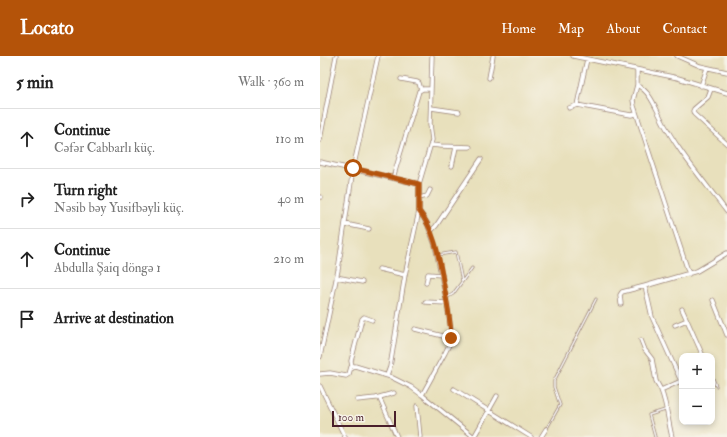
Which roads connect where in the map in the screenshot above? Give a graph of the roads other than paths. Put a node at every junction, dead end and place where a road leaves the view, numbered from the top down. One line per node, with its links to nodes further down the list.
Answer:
1 (336, 56): 24 (street)
2 (378, 56): 32 (street)
3 (432, 56): 15 (street)
4 (493, 56): 11 (street)
5 (573, 56): 7 (street)
6 (677, 56): 8 (street)
7 (587, 59): 9 (street); 19 (street)
8 (707, 68): 10 (street); 14 (street)
9 (637, 70): 13 (street); 14 (street)
10 (727, 72)
11 (490, 78)
12 (401, 79): 17 (street)
13 (636, 85): 23 (street); 38 (street)
14 (701, 86): 16 (street)
15 (432, 89): 17 (street); 20 (street)
16 (711, 89): 18 (street); 25 (street)
17 (421, 90): 33 (street)
18 (727, 93)
19 (577, 105): 21 (street); 23 (street)
20 (430, 108): 22 (street); 26 (street)
21 (569, 108)
22 (458, 112)
23 (636, 114): 46 (street)
24 (320, 140)
25 (727, 144)
26 (431, 145): 27 (street); 34 (street)
27 (456, 147): 28 (street); 31 (street)
28 (470, 147)
29 (481, 159): 41 (street)
30 (320, 162): 32 (street)
31 (452, 166)
32 (353, 168): 33 (street); 39 (street)
33 (393, 178): 34 (street)
34 (419, 184): 36 (street)
35 (430, 190): 36 (street)
36 (419, 198): 37 (street)
37 (419, 211): 41 (street); 47 (street)
38 (727, 212)
39 (344, 224): 40 (street); 49 (street)
40 (369, 229)
41 (431, 231): 43 (street)
42 (727, 253): 46 (street)
43 (438, 255): 48 (street); 50 (lane)
44 (472, 268): 50 (lane)
45 (379, 269): 47 (street)
46 (689, 274): 53 (street)
47 (405, 275): 72 (street)
48 (442, 275): 52 (street); 54 (street)
49 (336, 277): 51 (street); 69 (street)
50 (462, 281): 54 (lane)
51 (362, 282)
52 (426, 283)
53 (645, 286): 59 (street); 73 (street)
54 (446, 298): 58 (street)
55 (596, 299): 86 (lane)
56 (713, 300): 65 (street)
57 (425, 302): 58 (street)
58 (447, 304): 66 (street)
59 (621, 304)
60 (682, 309): 62 (street)
61 (372, 320): 70 (street)
62 (687, 320): 63 (street); 68 (street)
63 (675, 325)
64 (415, 329): 66 (street)
65 (727, 335)
66 (451, 338): 79 (street)
67 (641, 340): 77 (street)
68 (702, 353)
69 (320, 357)
70 (352, 366): 71 (street); 72 (street)
71 (320, 374)
72 (387, 375): 79 (street)
73 (679, 377)
74 (679, 382): 77 (street)
75 (320, 386): 87 (street)
76 (454, 389): 85 (street)
77 (661, 390): 84 (street)
78 (394, 394): 81 (street)
79 (422, 395): 90 (street)
80 (497, 396): 85 (street)
81 (379, 397): 82 (street); 88 (street)
82 (357, 400)
83 (417, 406): 89 (street)
84 (667, 409): 93 (lane); 94 (street)
85 (488, 411): 90 (street); 91 (street)
86 (546, 429): 92 (street)
87 (345, 437)
88 (397, 437)
89 (420, 437)
90 (474, 437)
91 (531, 437)
92 (541, 437)
93 (655, 437)
94 (672, 437)

